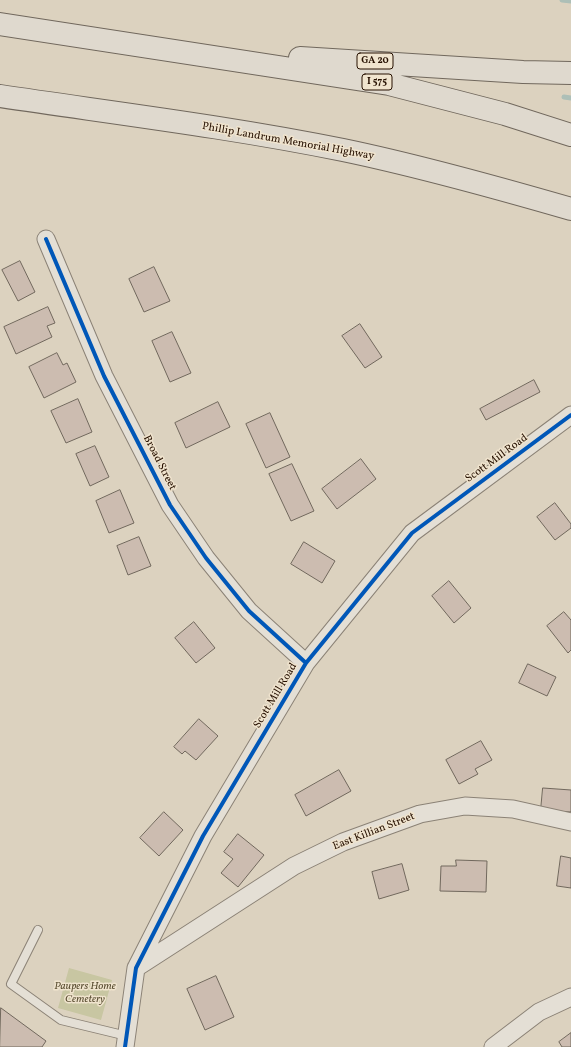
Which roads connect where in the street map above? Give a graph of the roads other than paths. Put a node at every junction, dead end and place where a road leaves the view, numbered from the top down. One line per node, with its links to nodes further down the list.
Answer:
1 (0, 24): 2 (highway, I 575)
2 (179, 51): 3 (highway, GA 20); 5 (highway, I 575)
3 (571, 73)
4 (0, 96): 6 (highway, Phillip Landrum Memorial Highway)
5 (571, 135)
6 (571, 209)
7 (46, 239): 9 (street, Broad Street)
8 (571, 415): 9 (street, Scott Mill Road)
9 (306, 663): 12 (street, Scott Mill Road)
10 (571, 822): 12 (street, East Killian Street)
11 (38, 930): 14 (lane)
12 (136, 968): 14 (street, Scott Mill Road)
13 (571, 997): 15 (street)
14 (126, 1042)
15 (493, 1047)

